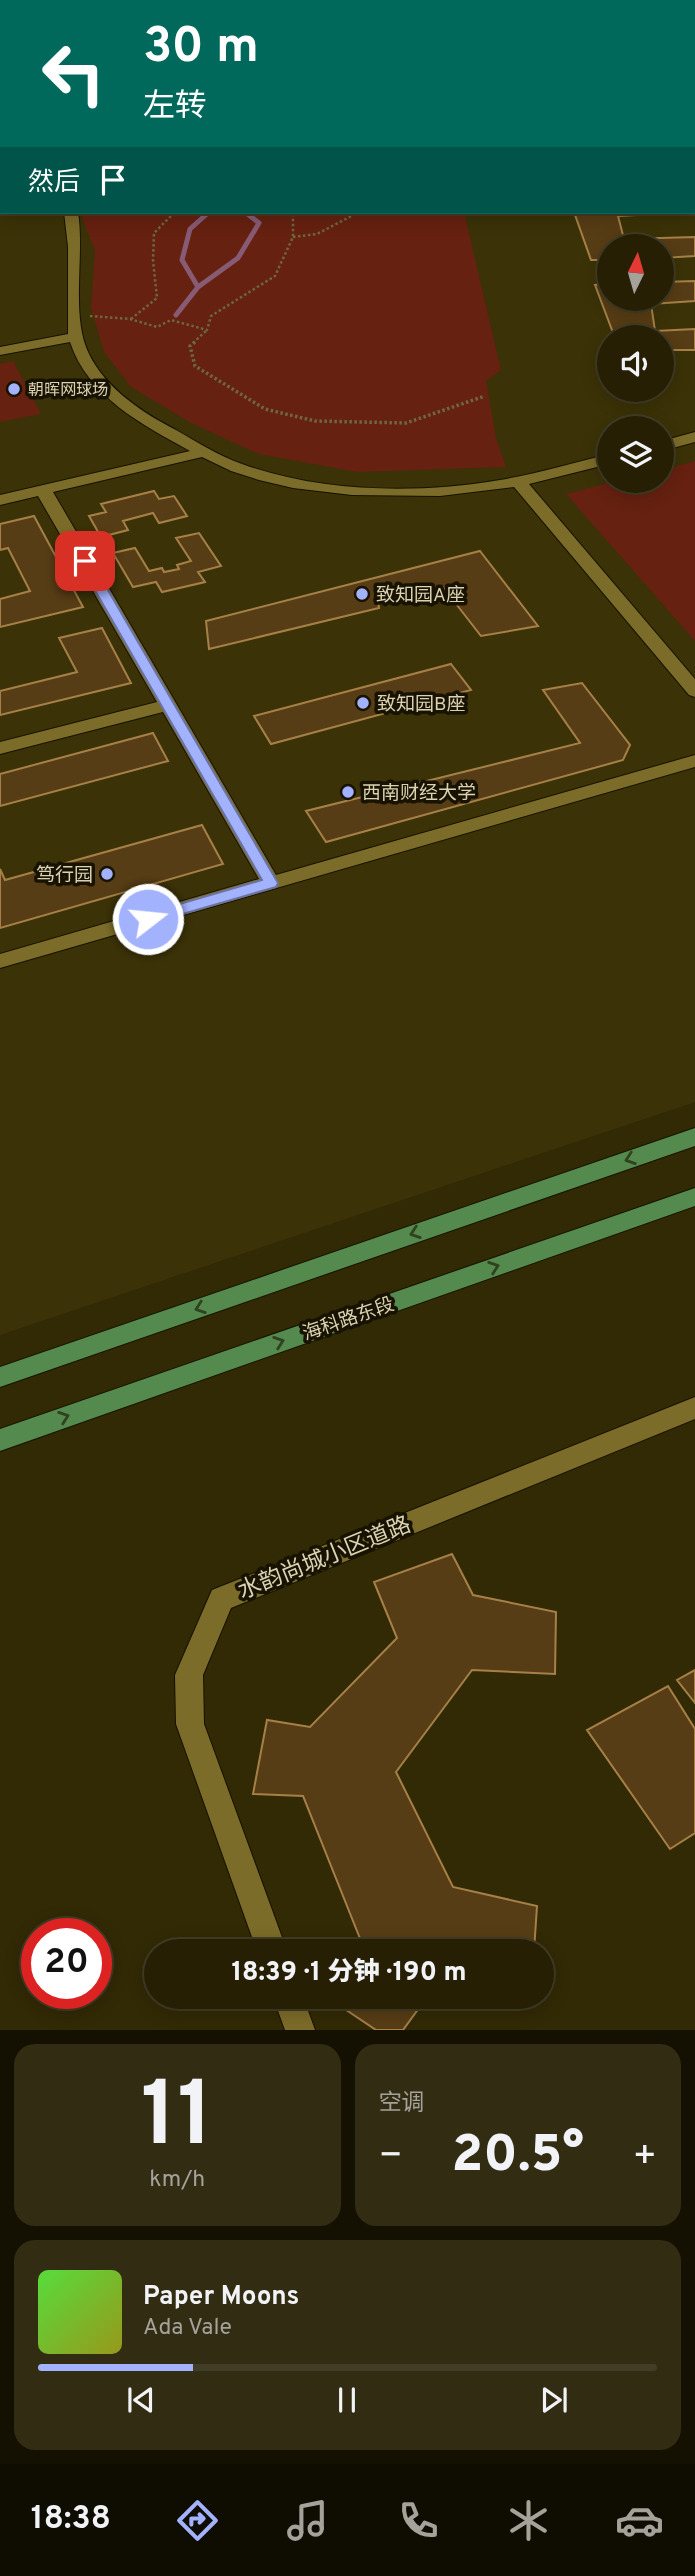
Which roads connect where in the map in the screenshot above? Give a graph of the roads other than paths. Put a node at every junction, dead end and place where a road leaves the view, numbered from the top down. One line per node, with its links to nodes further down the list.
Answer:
1 (71, 214): 2 (street)
2 (75, 337): 3 (street); 6 (street)
3 (0, 351)
4 (695, 437): 5 (street)
5 (674, 443)
6 (204, 452): 8 (street); 9 (street)
7 (597, 461): 8 (street)
8 (518, 481): 11 (street)
9 (43, 490): 10 (street); 12 (street)
10 (0, 500)
11 (695, 691)
12 (168, 705): 13 (street); 15 (street)
13 (0, 748)
14 (695, 761): 15 (street)
15 (271, 883): 16 (street)
16 (0, 961)
17 (695, 1137): 19 (main road, one-way to 19)
18 (695, 1197): 21 (main road, 海科路东段, one-way to 18)
19 (0, 1377)
20 (695, 1408): 22 (street, 水韵尚城小区道路)
21 (0, 1440)
22 (268, 1939)
23 (292, 2009): 24 (street)
24 (300, 2030)

